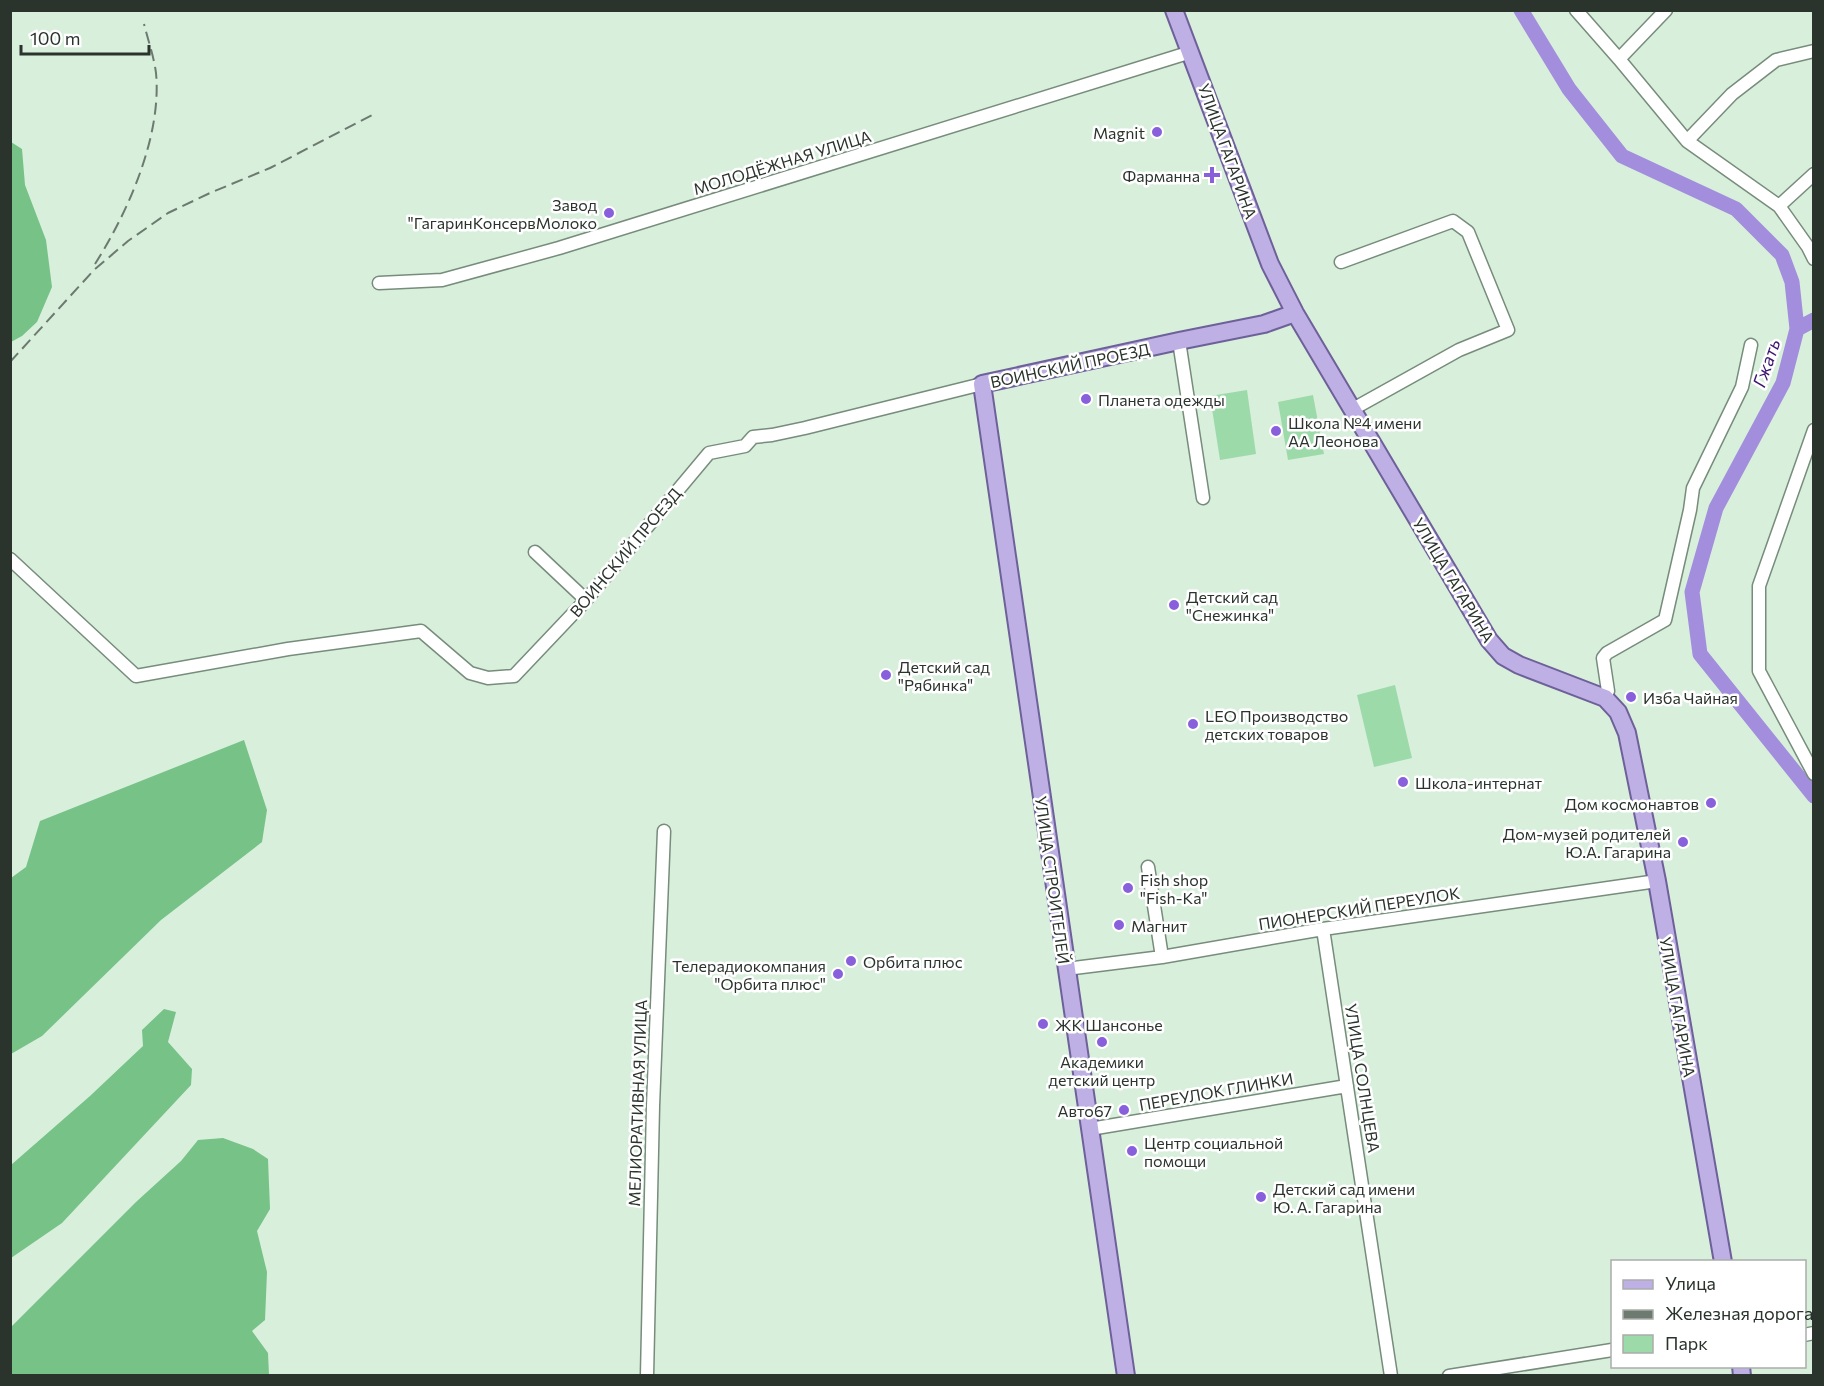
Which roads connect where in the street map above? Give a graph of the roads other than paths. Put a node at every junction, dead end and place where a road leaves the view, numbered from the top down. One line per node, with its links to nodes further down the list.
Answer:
1 (1174, 10): 5 (main road, УЛИЦА ГАГАРИНА)
2 (1576, 10): 6 (street)
3 (1666, 10): 6 (street)
4 (1814, 51): 7 (street)
5 (1191, 52): 12 (street, МОЛОДЁЖНАЯ УЛИЦА); 13 (main road, УЛИЦА ГАГАРИНА)
6 (1619, 59): 7 (street)
7 (1687, 141): 9 (street)
8 (1814, 174): 9 (street)
9 (1779, 206): 10 (street)
10 (1814, 260)
11 (1341, 262): 17 (street)
12 (379, 283)
13 (1295, 313): 14 (main road, ВОИНСКИЙ ПРОЕЗД); 17 (main road, УЛИЦА ГАГАРИНА)
14 (1179, 340): 16 (main road, ВОИНСКИЙ ПРОЕЗД); 19 (street)
15 (1751, 345): 23 (street)
16 (982, 384): 22 (street, ВОИНСКИЙ ПРОЕЗД); 30 (main road, УЛИЦА СТРОИТЕЛЕЙ)
17 (1353, 409): 23 (main road, УЛИЦА ГАГАРИНА)
18 (1814, 430): 24 (street)
19 (1203, 498)
20 (535, 552): 22 (street)
21 (10, 559): 22 (street, ВОИНСКИЙ ПРОЕЗД)
22 (586, 600)
23 (1605, 698): 27 (main road, УЛИЦА ГАГАРИНА)
24 (1814, 774)
25 (664, 831): 35 (street, МЕЛИОРАТИВНАЯ УЛИЦА)
26 (1148, 867): 29 (street)
27 (1657, 881): 28 (street, ПИОНЕРСКИЙ ПЕРЕУЛОК); 33 (main road, УЛИЦА ГАГАРИНА)
28 (1323, 929): 29 (street, ПИОНЕРСКИЙ ПЕРЕУЛОК); 31 (street, УЛИЦА СОЛНЦЕВА)
29 (1162, 957): 30 (street, ПИОНЕРСКИЙ ПЕРЕУЛОК)
30 (1066, 969): 32 (main road, УЛИЦА СТРОИТЕЛЕЙ)
31 (1347, 1086): 32 (street, ПЕРЕУЛОК ГЛИНКИ); 37 (street, УЛИЦА СОЛНЦЕВА)
32 (1090, 1129): 36 (main road, УЛИЦА СТРОИТЕЛЕЙ)
33 (1723, 1260)
34 (1611, 1350): 38 (street)
35 (647, 1376)
36 (1126, 1376)
37 (1391, 1376)
38 (1449, 1376)

